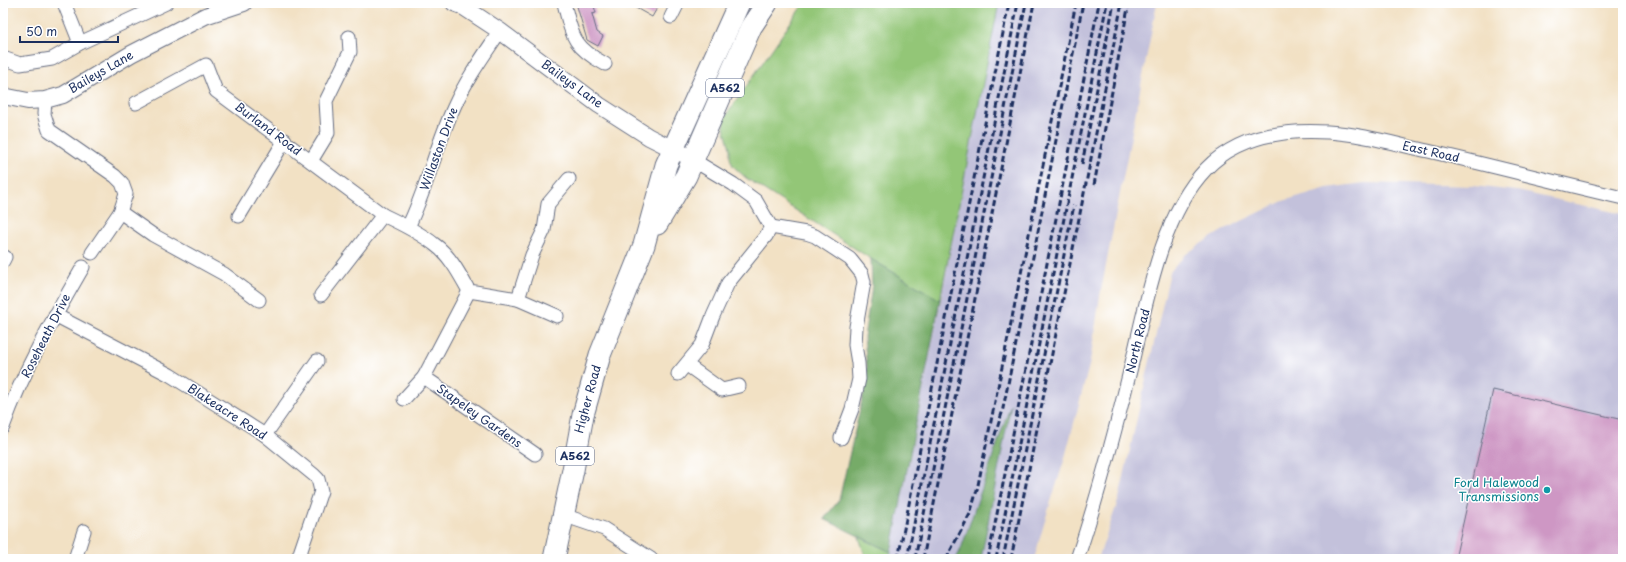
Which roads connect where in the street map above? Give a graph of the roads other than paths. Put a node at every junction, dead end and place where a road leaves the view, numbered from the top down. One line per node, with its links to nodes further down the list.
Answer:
1 (64, 3): 12 (street)
2 (166, 3): 12 (street)
3 (244, 3): 16 (street, Baileys Lane)
4 (454, 3): 10 (street, Baileys Lane)
5 (564, 3): 14 (street)
6 (678, 3): 9 (street)
7 (739, 3): 20 (highway, Higher Road / A562)
8 (767, 3): 21 (highway, Higher Road / A562)
9 (671, 17)
10 (500, 31): 20 (street, Baileys Lane); 28 (street, Willaston Drive)
11 (349, 37): 22 (street)
12 (80, 43): 13 (street)
13 (3, 58)
14 (605, 64)
15 (3, 96): 16 (street, Baileys Lane)
16 (45, 100): 25 (street)
17 (136, 102): 18 (street, Burland Road)
18 (285, 140): 22 (street, Burland Road); 27 (street)
19 (1238, 146): 24 (street, East Road); 54 (street, North Road)
20 (673, 149): 21 (street, Baileys Lane); 30 (highway, Higher Road / A562)
21 (693, 160): 29 (street); 30 (highway, Higher Road / A562)
22 (311, 161): 26 (street, Burland Road)
23 (569, 179): 35 (street)
24 (1623, 198)
25 (120, 212): 31 (street); 36 (street)
26 (383, 214): 28 (street, Burland Road); 34 (street)
27 (239, 216)
28 (408, 227): 33 (street, Burland Road)
29 (771, 227): 41 (street); 46 (street)
30 (644, 245): 48 (highway, Higher Road / A562)
31 (92, 253)
32 (83, 268): 37 (street, Roseheath Drive)
33 (469, 291): 35 (street); 40 (street, Stapeley Gardens)
34 (321, 295)
35 (518, 299): 38 (street)
36 (259, 300)
37 (55, 315): 42 (street, Roseheath Drive); 45 (street, Blakeacre Road)
38 (557, 316)
39 (317, 362): 45 (street)
40 (424, 377): 43 (street, Stapeley Gardens); 47 (street, Stapeley Gardens)
41 (739, 386)
42 (8, 400): 44 (street, Roseheath Drive)
43 (404, 400)
44 (3, 427)
45 (265, 435): 51 (street, Blakeacre Road)
46 (841, 438)
47 (535, 454)
48 (563, 515): 52 (highway, Higher Road / A562); 53 (street)
49 (84, 531): 50 (street)
50 (75, 559)
51 (298, 559)
52 (554, 559)
53 (651, 559)
54 (1077, 559)

